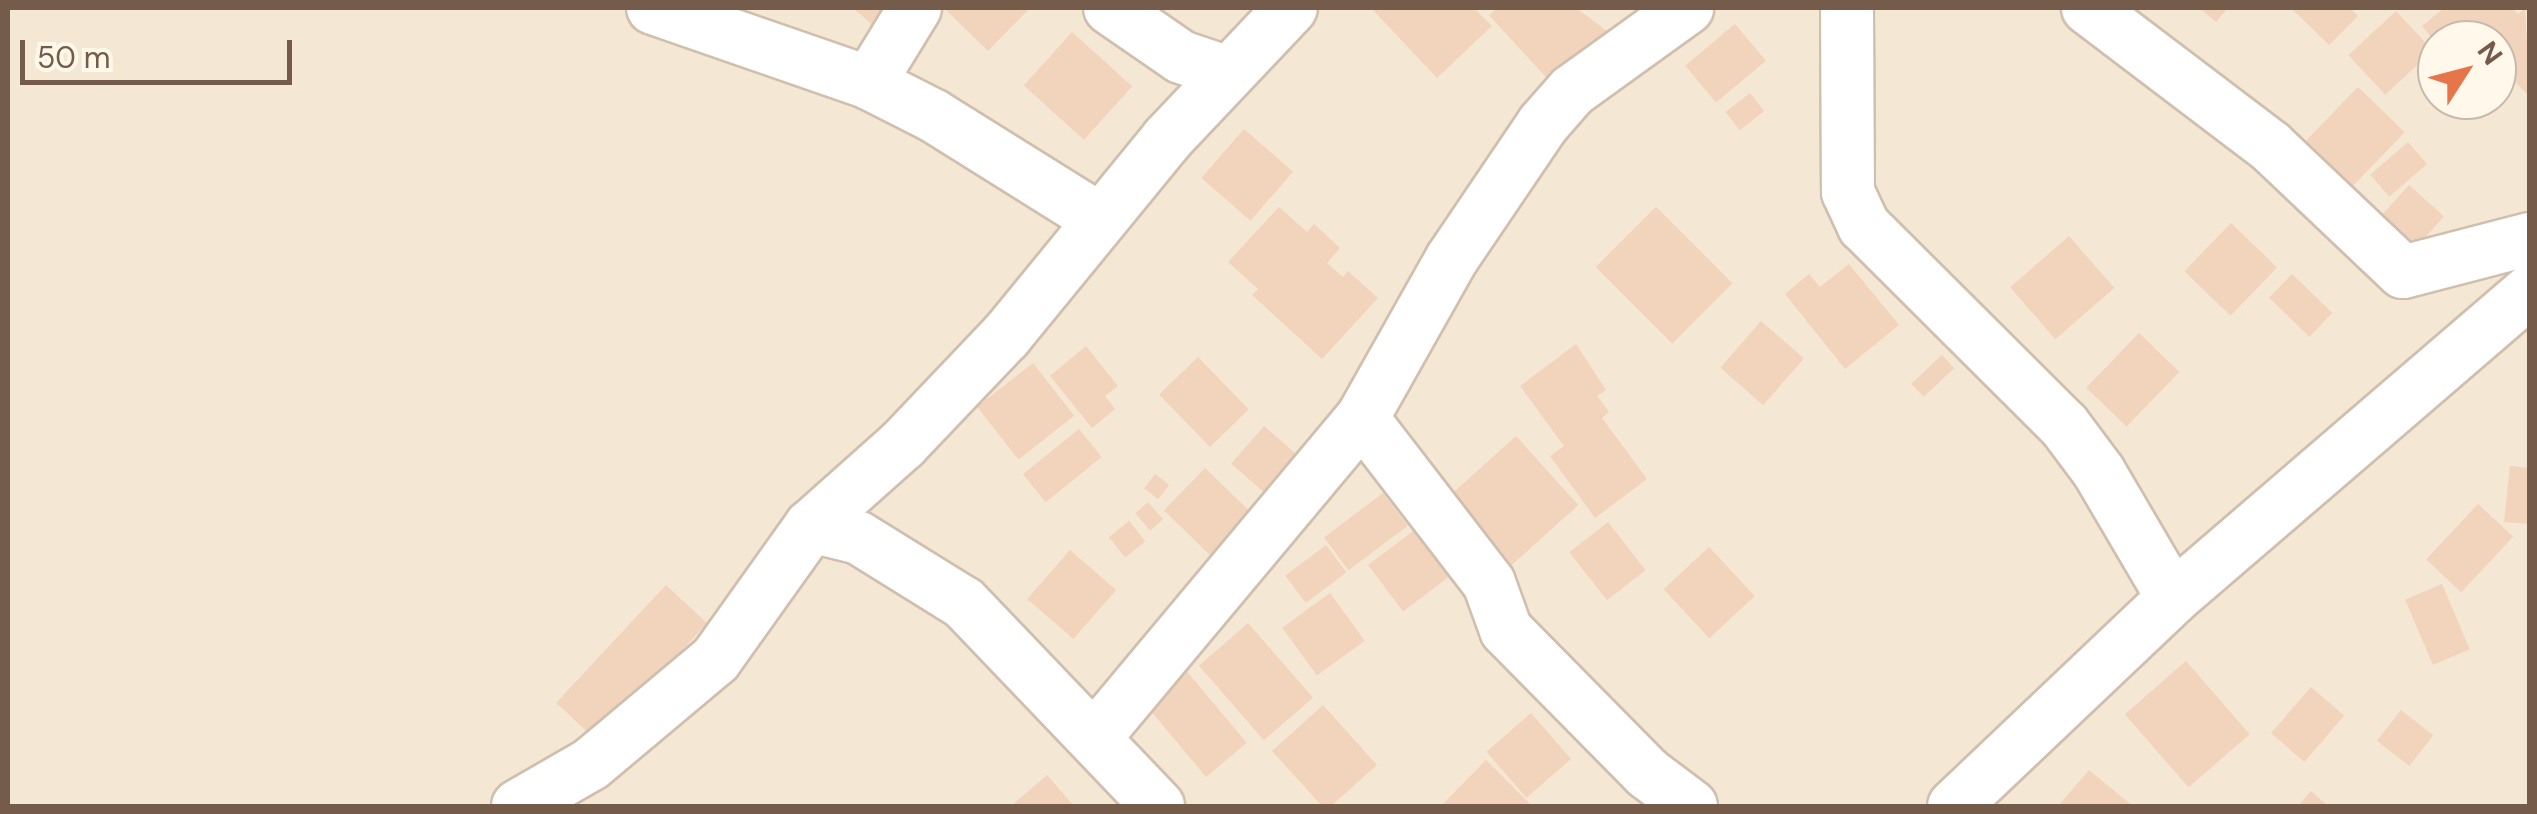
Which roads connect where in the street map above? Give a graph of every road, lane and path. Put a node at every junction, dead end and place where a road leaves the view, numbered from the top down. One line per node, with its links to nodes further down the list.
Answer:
1 (653, 8): 8 (street)
2 (915, 8): 10 (street)
3 (1110, 8): 9 (street)
4 (1291, 8): 9 (street)
5 (1687, 8): 14 (street)
6 (1847, 8): 16 (street)
7 (2088, 8): 12 (street)
8 (724, 20): 10 (street)
9 (1226, 72): 11 (street)
10 (868, 84): 11 (street)
11 (1099, 219): 15 (street)
12 (2530, 238)
13 (2530, 291): 16 (street)
14 (1362, 418): 17 (street); 20 (street)
15 (811, 526): 17 (street); 18 (street)
16 (2173, 598): 21 (street)
17 (1096, 736): 19 (street)
18 (518, 806)
19 (1158, 806)
20 (1691, 806)
21 (1954, 806)

